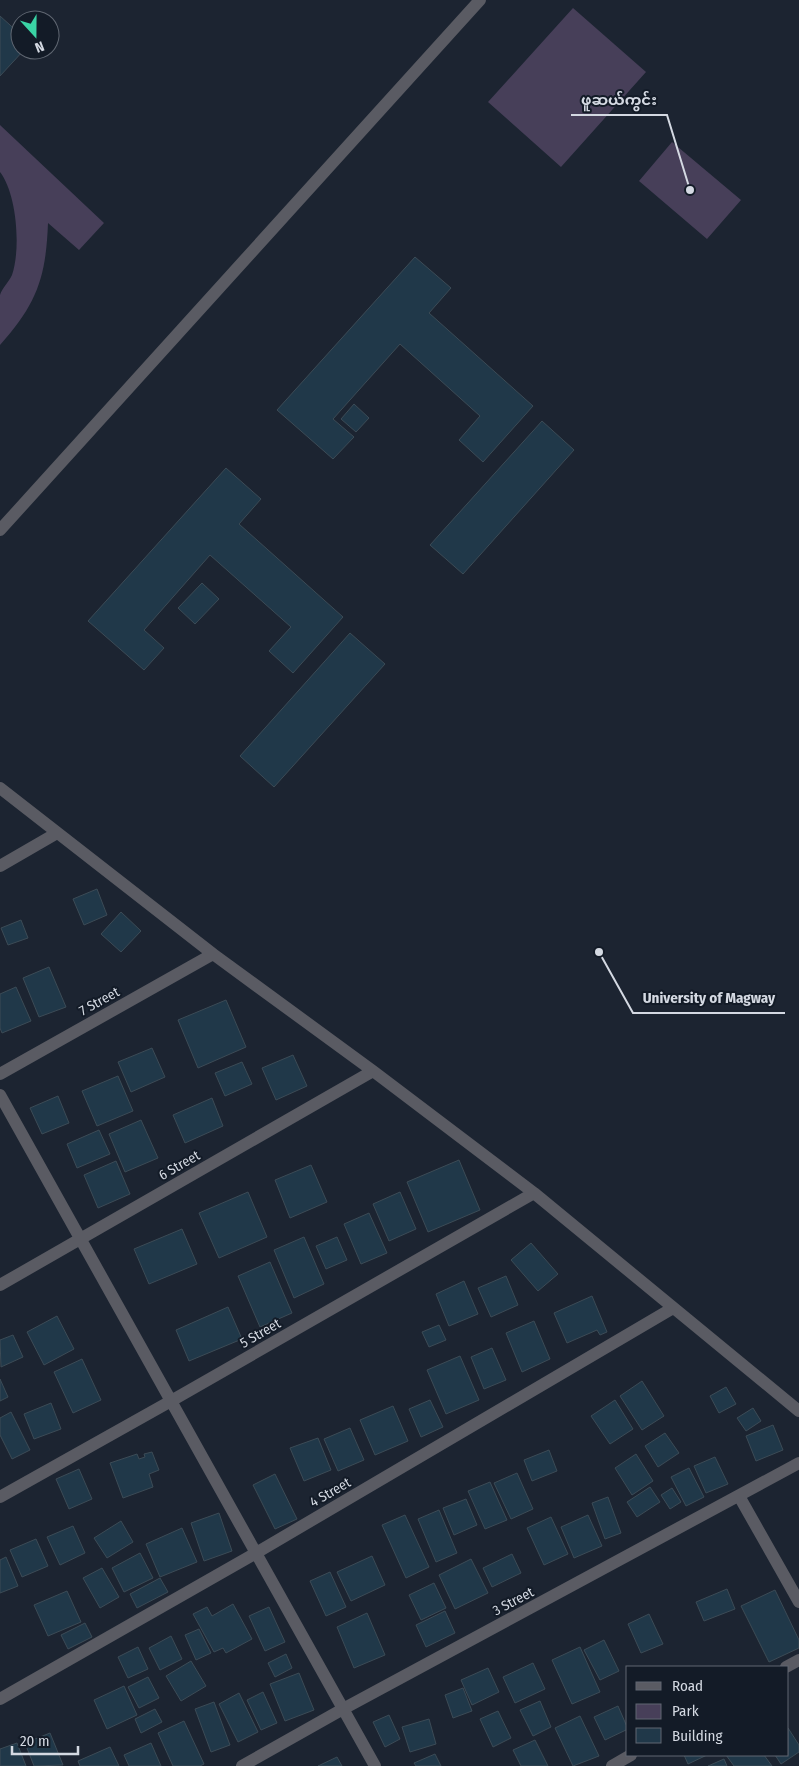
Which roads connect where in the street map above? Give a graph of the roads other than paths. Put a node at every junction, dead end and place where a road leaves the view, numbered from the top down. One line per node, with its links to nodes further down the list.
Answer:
1 (480, 0): 2 (street)
2 (0, 530)
3 (0, 788): 4 (street)
4 (58, 833): 5 (street); 6 (street)
5 (0, 866)
6 (212, 954): 7 (street); 8 (street, 7 Street)
7 (373, 1071): 10 (street); 11 (street, 6 Street)
8 (0, 1074)
9 (0, 1095): 11 (street)
10 (534, 1193): 13 (street); 14 (street, 5 Street)
11 (81, 1239): 12 (street, 6 Street); 14 (street)
12 (0, 1285)
13 (673, 1308): 15 (street); 19 (street, 4 Street)
14 (171, 1401): 18 (street, 5 Street); 19 (street)
15 (799, 1411)
16 (799, 1463): 17 (street, 3 Street)
17 (739, 1496): 20 (street); 24 (street, 3 Street)
18 (0, 1497)
19 (256, 1553): 23 (street, 4 Street); 24 (street)
20 (799, 1602)
21 (799, 1660): 22 (street)
22 (788, 1666)
23 (0, 1699)
24 (343, 1709): 26 (street, 3 Street); 27 (street)
25 (629, 1756): 28 (street)
26 (242, 1766)
27 (375, 1766)
28 (612, 1766)

